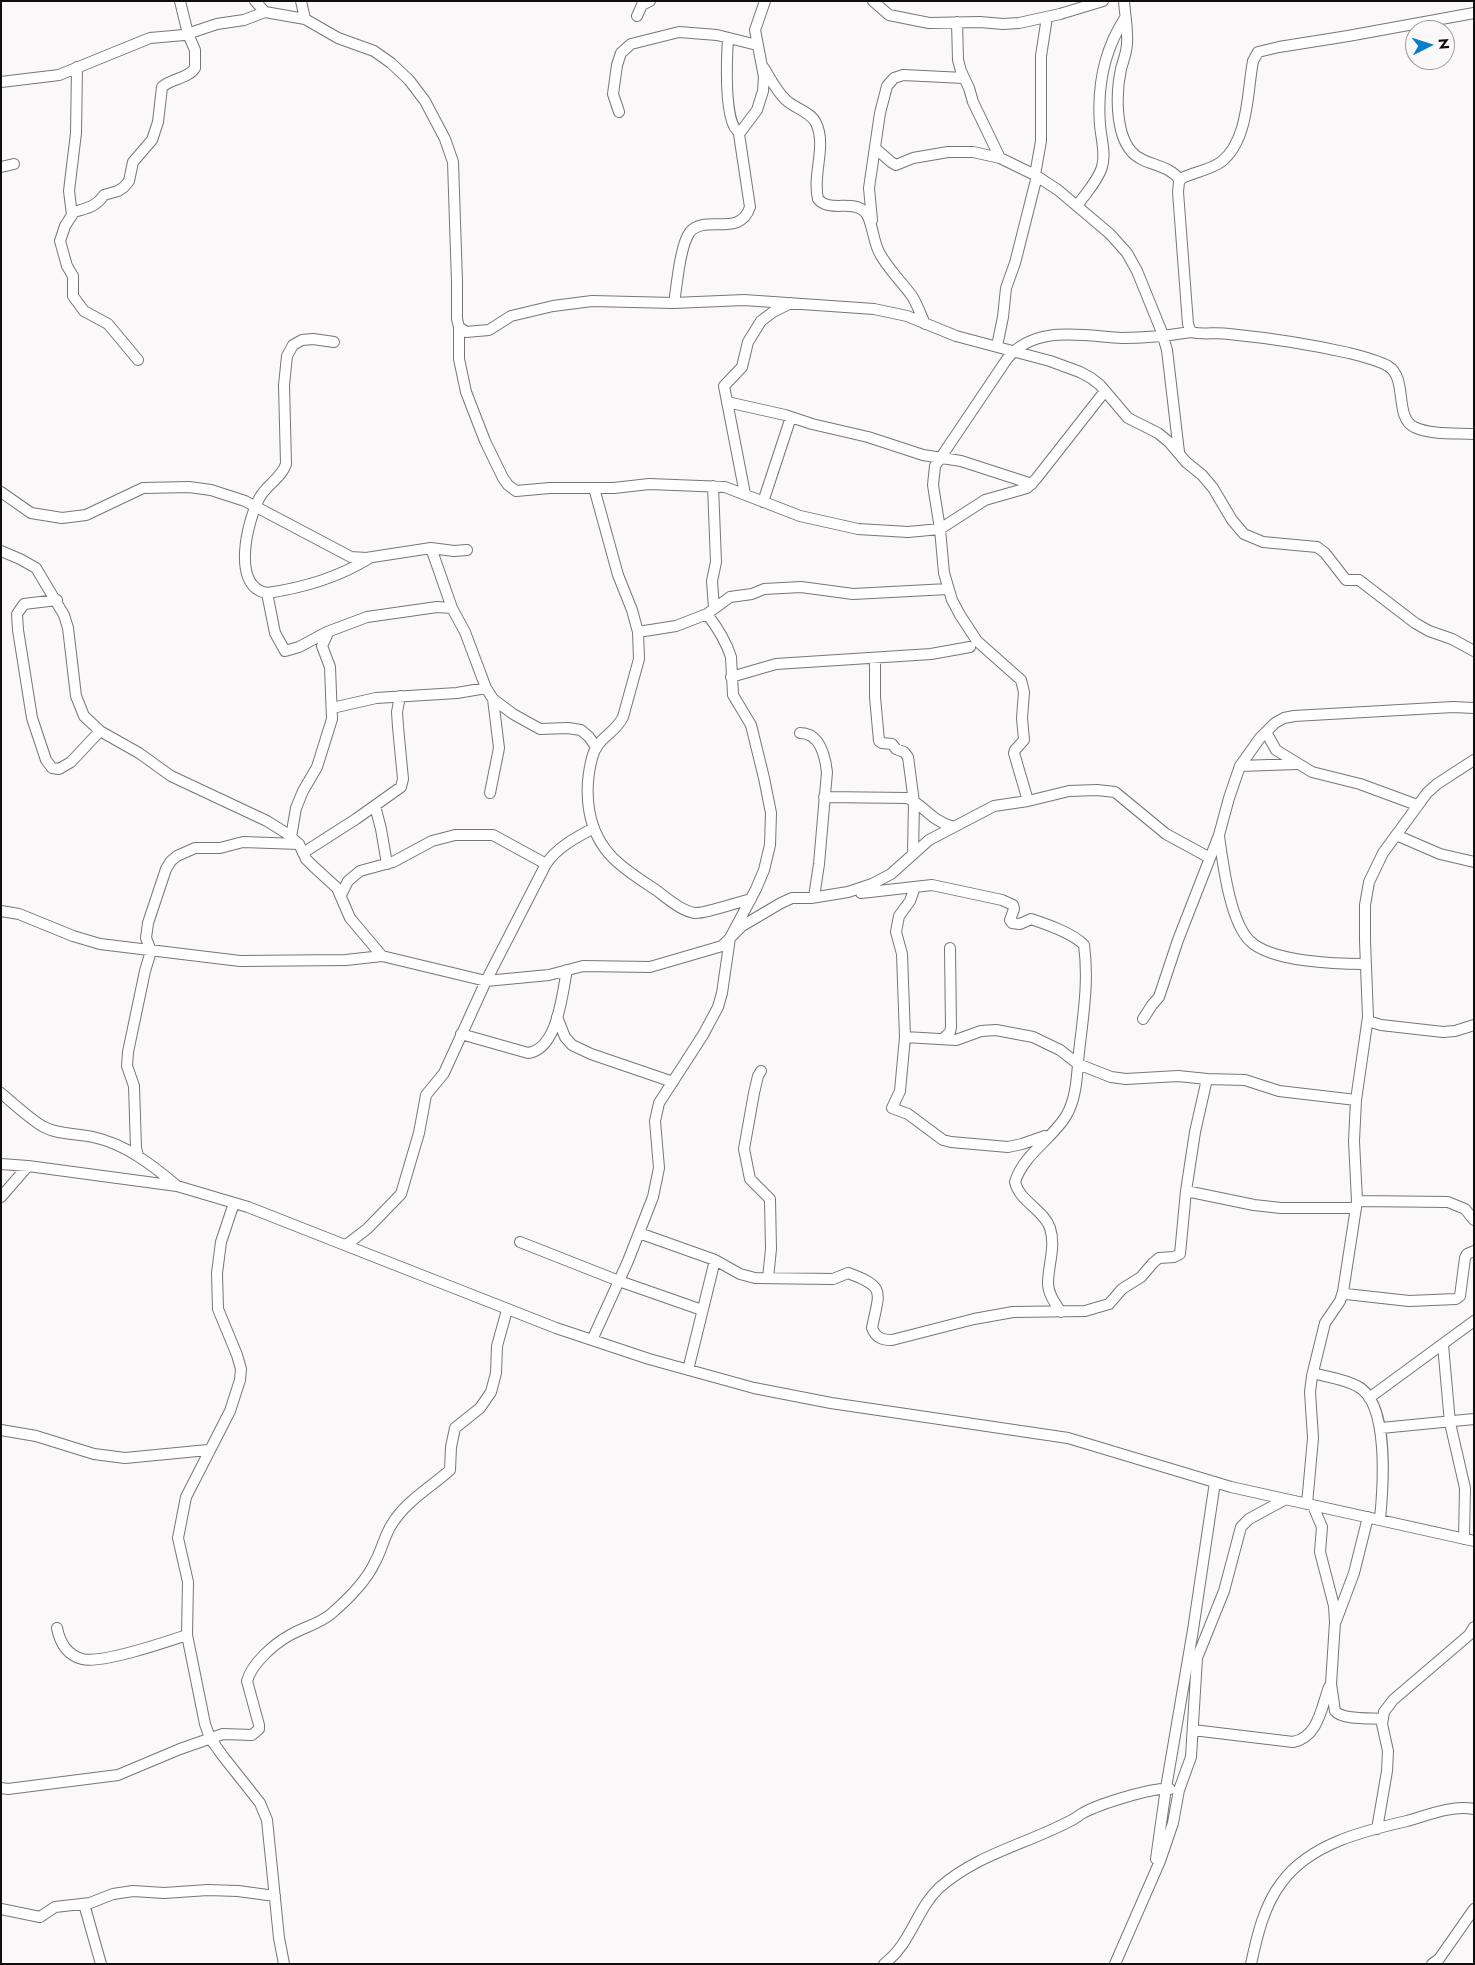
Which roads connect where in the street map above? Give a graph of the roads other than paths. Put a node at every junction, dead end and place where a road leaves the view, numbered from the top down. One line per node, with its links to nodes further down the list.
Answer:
1 (180, 1): 16 (street)
2 (254, 1): 9 (street)
3 (301, 1): 14 (street)
4 (650, 1): 11 (street)
5 (765, 1): 18 (street)
6 (872, 1): 15 (street)
7 (1103, 1): 12 (street)
8 (1124, 1): 13 (street)
9 (265, 12): 14 (street); 16 (street)
10 (1474, 13): 30 (street)
11 (637, 16)
12 (1047, 17): 15 (street); 29 (street)
13 (1125, 18): 30 (street); 31 (street)
14 (305, 19): 37 (street)
15 (957, 22): 21 (street)
16 (188, 34): 20 (street); 32 (street)
17 (728, 38): 18 (street); 23 (street); 24 (street)
18 (757, 45): 19 (street)
19 (762, 65): 24 (street); 33 (street)
20 (77, 67): 22 (street); 32 (street)
21 (964, 78): 25 (street); 26 (street)
22 (1, 82)
23 (619, 112)
24 (739, 132): 34 (street)
25 (875, 148): 26 (street); 33 (street)
26 (1000, 158): 29 (street)
27 (14, 164): 28 (street)
28 (1, 167)
29 (1036, 176): 31 (street); 41 (street)
30 (1180, 180): 38 (street)
31 (1077, 206): 39 (street)
32 (72, 215): 43 (street)
33 (871, 228): 36 (street)
34 (674, 303): 35 (street); 37 (street)
35 (792, 303): 36 (street); 45 (street)
36 (925, 324): 41 (street)
37 (459, 328): 52 (street)
38 (1191, 332): 39 (street); 47 (street)
39 (1162, 334): 42 (street); 48 (street)
40 (334, 342): 56 (street)
41 (997, 346): 42 (street)
42 (1013, 351): 44 (street); 49 (street)
43 (138, 360)
44 (1105, 391): 48 (street); 50 (street)
45 (727, 402): 46 (street); 54 (street)
46 (791, 416): 49 (street); 55 (street)
47 (1474, 434)
48 (1179, 453): 70 (street)
49 (939, 459): 50 (street); 57 (street)
50 (1032, 484): 57 (street)
51 (713, 486): 52 (street); 54 (street); 66 (street)
52 (594, 488): 68 (street)
53 (1, 492): 56 (street)
54 (745, 494): 55 (street)
55 (762, 502): 57 (street)
56 (255, 507): 61 (street); 63 (street)
57 (940, 528): 62 (street)
58 (431, 548): 59 (street); 61 (street); 65 (street)
59 (467, 550)
60 (1, 551): 64 (street)
61 (371, 557): 63 (street)
62 (948, 589): 66 (street); 88 (street)
63 (267, 593): 67 (street)
64 (57, 600): 78 (street); 78 (street)
65 (452, 608): 67 (street); 73 (street)
66 (711, 611): 68 (street); 72 (street)
67 (329, 632): 76 (street)
68 (638, 632): 81 (street)
69 (970, 647): 71 (street)
70 (1474, 651)
71 (875, 658): 72 (street); 87 (street)
72 (731, 677): 105 (street)
73 (486, 688): 74 (street); 75 (street)
74 (400, 696): 76 (street); 90 (street)
75 (493, 699): 81 (street); 85 (street)
76 (332, 708): 95 (street)
77 (1474, 708): 79 (street)
78 (100, 731): 95 (street)
79 (1266, 732): 83 (street); 84 (street)
80 (800, 733): 86 (street)
81 (596, 747): 92 (street)
82 (1474, 760): 89 (street)
83 (1298, 764): 84 (street); 89 (street)
84 (1240, 766): 93 (street)
85 (490, 793)
86 (824, 797): 87 (street); 104 (street)
87 (914, 802): 91 (street); 96 (street)
88 (1028, 802): 96 (street); 97 (street)
89 (1417, 805): 94 (street)
90 (375, 806): 95 (street); 99 (street)
91 (951, 826)
92 (594, 828): 100 (street); 105 (street)
93 (1219, 835): 97 (street); 111 (street)
94 (1396, 835): 98 (street); 111 (street)
95 (298, 845): 103 (street); 109 (street)
96 (912, 854): 102 (street)
97 (1210, 858): 115 (street)
98 (1474, 862)
99 (387, 864): 100 (street); 103 (street)
100 (546, 864): 113 (street)
101 (915, 887): 102 (street); 119 (street); 121 (street)
102 (848, 892): 104 (street)
103 (341, 895): 110 (street)
104 (814, 897): 107 (street)
105 (751, 899): 107 (street)
106 (1, 911): 109 (street)
107 (730, 938): 112 (street); 124 (street)
108 (950, 948): 120 (street)
109 (151, 951): 110 (street); 128 (street)
110 (382, 956): 113 (street)
111 (1365, 964): 116 (street)
112 (567, 970): 113 (street); 114 (street)
113 (486, 981): 118 (street)
114 (557, 1017): 118 (street); 124 (street)
115 (1143, 1019)
116 (1368, 1021): 117 (street); 126 (street)
117 (1474, 1025)
118 (461, 1034): 139 (street)
119 (905, 1037): 120 (street); 127 (street)
120 (943, 1040): 121 (street)
121 (1078, 1064): 123 (street); 127 (street)
122 (761, 1071): 142 (street)
123 (1207, 1080): 126 (street); 132 (street)
124 (673, 1082): 137 (street)
125 (1, 1093): 128 (street)
126 (1356, 1100): 135 (street)
127 (1051, 1134): 147 (street)
128 (138, 1156): 131 (street)
129 (1, 1164): 130 (street)
130 (28, 1166): 131 (street); 133 (street)
131 (177, 1186): 134 (street)
132 (1186, 1191): 135 (street); 147 (street)
133 (1, 1197)
134 (234, 1203): 139 (street); 158 (street)
135 (1356, 1205): 136 (street); 144 (street)
136 (1474, 1220)
137 (638, 1234): 141 (street); 143 (street)
138 (520, 1242): 143 (street)
139 (346, 1245): 145 (street)
140 (1474, 1251): 144 (street)
141 (714, 1260): 142 (street); 146 (street)
142 (768, 1278): 147 (street)
143 (618, 1281): 146 (street); 149 (street)
144 (1343, 1292): 152 (street)
145 (507, 1310): 149 (street); 172 (street)
146 (702, 1310): 151 (street)
147 (1060, 1312)
148 (1474, 1322): 150 (street)
149 (592, 1340): 151 (street)
150 (1443, 1345): 153 (street); 155 (street)
151 (688, 1370): 159 (street)
152 (1313, 1373): 153 (street); 161 (street)
153 (1369, 1398): 156 (street)
154 (1474, 1419): 155 (street)
155 (1450, 1423): 156 (street); 164 (street)
156 (1381, 1428): 163 (street)
157 (1, 1430): 158 (street)
158 (208, 1450): 168 (street)
159 (1215, 1482): 160 (street); 173 (street)
160 (1284, 1500): 161 (street); 171 (street)
161 (1310, 1505): 162 (street); 165 (street)
162 (1368, 1517): 163 (street); 165 (street)
163 (1380, 1519): 164 (street)
164 (1469, 1540)
165 (1335, 1622): 169 (street)
166 (1474, 1627): 170 (street)
167 (57, 1628): 168 (street)
168 (187, 1635): 172 (street)
169 (1330, 1684): 170 (street); 171 (street)
170 (1383, 1719): 177 (street)
171 (1193, 1730): 174 (street)
172 (210, 1738): 175 (street); 179 (street)
173 (1166, 1788): 174 (street); 178 (street); 185 (street)
174 (1179, 1790): 178 (street)
175 (3, 1791)
176 (1474, 1809): 177 (street)
177 (1377, 1829): 187 (street)
178 (1154, 1875): 186 (street)
179 (275, 1896): 180 (street); 184 (street)
180 (84, 1904): 182 (street); 183 (street)
181 (1474, 1909): 188 (street)
182 (1, 1910)
183 (101, 1964)
184 (284, 1964)
185 (884, 1964)
186 (1115, 1964)
187 (1251, 1964)
188 (1432, 1964)

